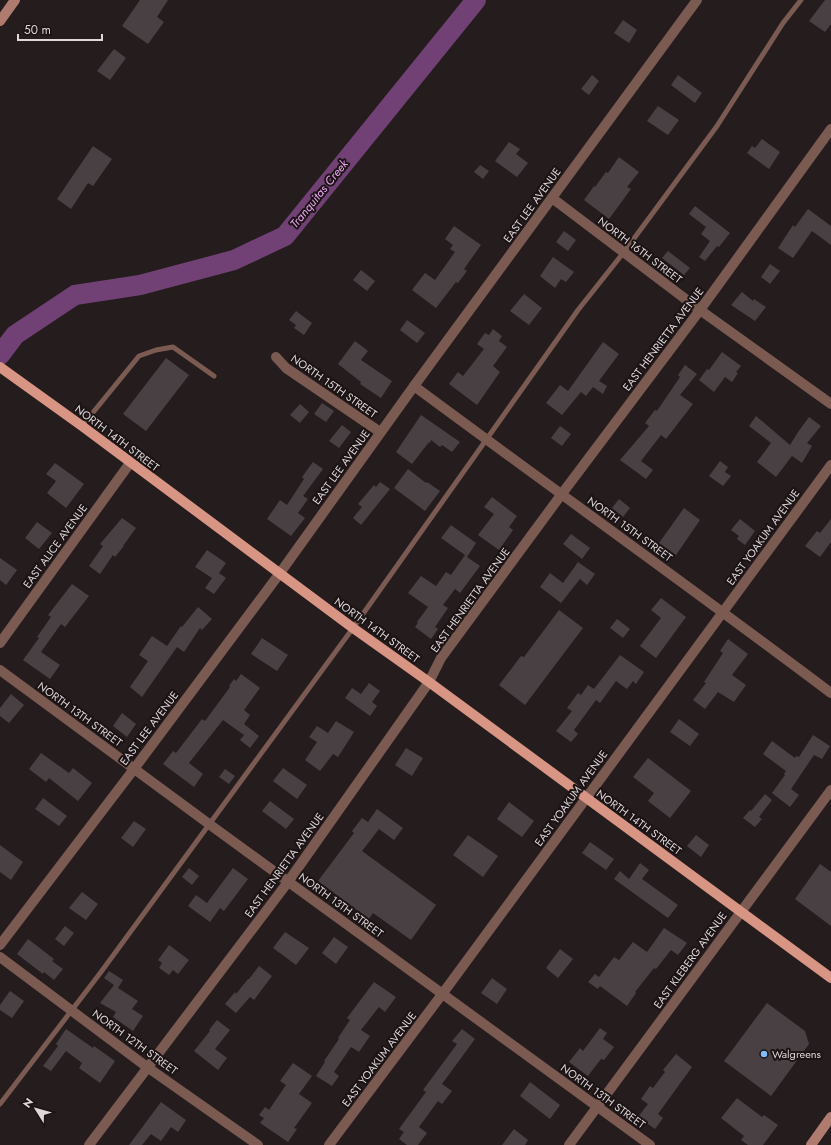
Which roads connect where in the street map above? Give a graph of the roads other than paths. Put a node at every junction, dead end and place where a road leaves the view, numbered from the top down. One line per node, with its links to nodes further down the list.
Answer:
1 (15, 0): 4 (main road)
2 (697, 0): 6 (street, EAST LEE AVENUE)
3 (801, 0): 7 (lane)
4 (0, 21)
5 (831, 129): 8 (street, EAST HENRIETTA AVENUE)
6 (552, 198): 7 (street, NORTH 16TH STREET); 12 (street, EAST LEE AVENUE)
7 (624, 252): 8 (street, NORTH 16TH STREET); 16 (lane)
8 (700, 310): 13 (street, NORTH 16TH STREET); 19 (street, EAST HENRIETTA AVENUE)
9 (276, 357): 15 (street, NORTH 15TH STREET)
10 (0, 367): 14 (main road, NORTH 14TH STREET)
11 (214, 376): 14 (lane)
12 (414, 386): 15 (street, EAST LEE AVENUE); 16 (street, NORTH 15TH STREET)
13 (831, 404)
14 (82, 426): 17 (main road, NORTH 14TH STREET)
15 (380, 432): 20 (street, EAST LEE AVENUE)
16 (486, 439): 19 (street, NORTH 15TH STREET); 22 (lane)
17 (130, 463): 20 (main road, NORTH 14TH STREET); 23 (street, EAST ALICE AVENUE)
18 (831, 465): 21 (street, EAST YOAKUM AVENUE)
19 (561, 494): 21 (street, NORTH 15TH STREET); 25 (street, EAST HENRIETTA AVENUE)
20 (280, 573): 22 (main road, NORTH 14TH STREET); 27 (street, EAST LEE AVENUE)
21 (724, 612): 26 (street, NORTH 15TH STREET); 29 (street, EAST YOAKUM AVENUE)
22 (353, 628): 25 (main road, NORTH 14TH STREET); 30 (lane)
23 (0, 643)
24 (0, 670): 27 (street, NORTH 13TH STREET)
25 (429, 682): 29 (main road, NORTH 14TH STREET); 31 (street, EAST HENRIETTA AVENUE)
26 (831, 693)
27 (134, 769): 30 (street, NORTH 13TH STREET); 33 (street, EAST LEE AVENUE)
28 (831, 790): 32 (street, EAST KLEBERG AVENUE)
29 (586, 798): 32 (main road, NORTH 14TH STREET); 36 (street, EAST YOAKUM AVENUE)
30 (209, 824): 31 (street, NORTH 13TH STREET); 37 (lane)
31 (288, 882): 36 (street, NORTH 13TH STREET); 38 (street, EAST HENRIETTA AVENUE)
32 (741, 912): 35 (main road, NORTH 14TH STREET); 40 (street, EAST KLEBERG AVENUE)
33 (0, 945)
34 (0, 957): 37 (street, NORTH 12TH STREET)
35 (831, 978)
36 (443, 993): 40 (street, NORTH 13TH STREET); 44 (street, EAST YOAKUM AVENUE)
37 (72, 1010): 38 (street, NORTH 12TH STREET); 39 (lane)
38 (147, 1067): 42 (street, EAST HENRIETTA AVENUE); 43 (street, NORTH 12TH STREET)
39 (0, 1104)
40 (598, 1107): 45 (street, EAST KLEBERG AVENUE); 46 (street, NORTH 13TH STREET)
41 (831, 1117): 47 (main road)
42 (89, 1145)
43 (258, 1145)
44 (329, 1145)
45 (569, 1145)
46 (650, 1145)
47 (810, 1145)

